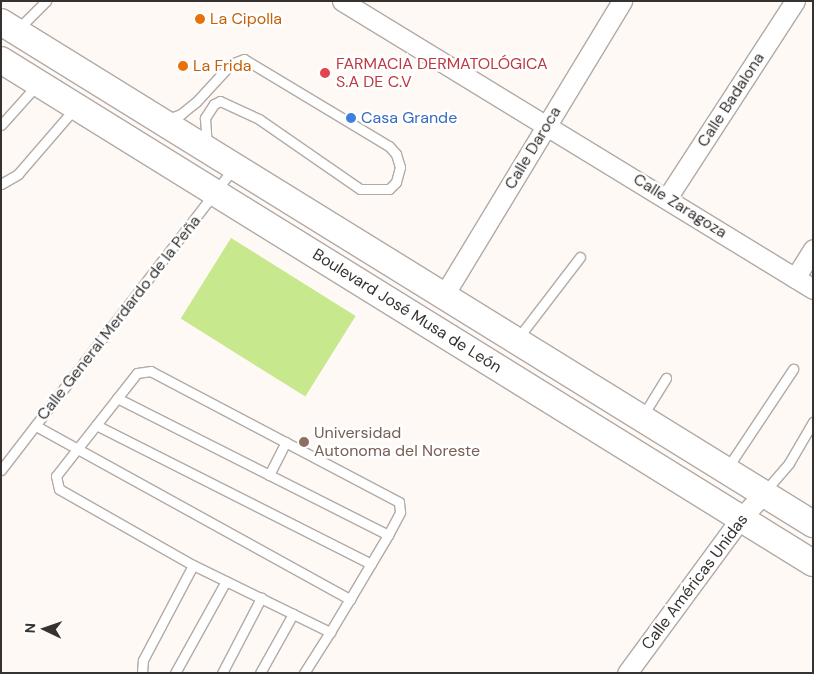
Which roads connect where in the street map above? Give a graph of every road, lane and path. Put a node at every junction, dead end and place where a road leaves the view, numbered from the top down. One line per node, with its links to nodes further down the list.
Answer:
1 (46, 1): 5 (lane)
2 (342, 1): 10 (street, Calle Zaragoza)
3 (622, 1): 10 (street, Calle Daroca)
4 (795, 1): 16 (street, Calle Badalona)
5 (8, 27): 9 (main road, Boulevard José Musa de León)
6 (1, 60): 7 (main road, Boulevard José Musa de León)
7 (39, 83): 8 (main road, Boulevard José Musa de León); 11 (lane)
8 (77, 106): 14 (lane); 15 (main road, Boulevard José Musa de León)
9 (162, 121): 12 (main road, Boulevard José Musa de León); 12 (lane)
10 (547, 124): 16 (street, Calle Zaragoza); 21 (street, Calle Daroca)
11 (1, 125)
12 (207, 148): 13 (main road, Boulevard José Musa de León)
13 (235, 165): 15 (lane, Calle General Merdardo de la Peña); 21 (main road, Boulevard José Musa de León)
14 (1, 184)
15 (216, 191): 29 (lane, Calle General Merdardo de la Peña); 36 (main road, Boulevard José Musa de León)
16 (667, 198): 19 (street, Calle Zaragoza)
17 (813, 249): 19 (street)
18 (580, 257): 22 (lane)
19 (795, 278): 20 (street, Calle Zaragoza)
20 (813, 288)
21 (444, 295): 22 (main road, Boulevard José Musa de León)
22 (516, 340): 26 (main road, Boulevard José Musa de León)
23 (793, 370): 33 (lane)
24 (666, 378): 26 (lane)
25 (117, 398): 28 (lane); 30 (lane); 34 (lane)
26 (642, 418): 33 (main road, Boulevard José Musa de León)
27 (813, 422): 35 (lane)
28 (96, 425): 31 (lane); 41 (lane)
29 (36, 426): 31 (lane); 32 (lane, Calle General Merdardo de la Peña)
30 (286, 442): 34 (lane); 38 (lane)
31 (77, 448): 40 (lane); 44 (lane)
32 (1, 470)
33 (726, 470): 35 (main road, Boulevard José Musa de León)
34 (269, 475): 38 (lane)
35 (764, 493): 36 (street, Calle Américas Unidas); 37 (main road, Boulevard José Musa de León)
36 (740, 519): 39 (main road, Boulevard José Musa de León); 52 (street, Calle Américas Unidas)
37 (813, 524)
38 (388, 535): 41 (lane)
39 (813, 563)
40 (193, 564): 42 (lane); 47 (lane)
41 (371, 564): 44 (lane)
42 (226, 581): 43 (lane); 48 (lane)
43 (261, 598): 45 (lane); 49 (lane)
44 (350, 599): 46 (lane)
45 (293, 614): 46 (lane); 50 (lane)
46 (330, 632): 51 (lane)
47 (142, 673)
48 (176, 673)
49 (222, 673)
50 (260, 673)
51 (304, 673)
52 (627, 673)

